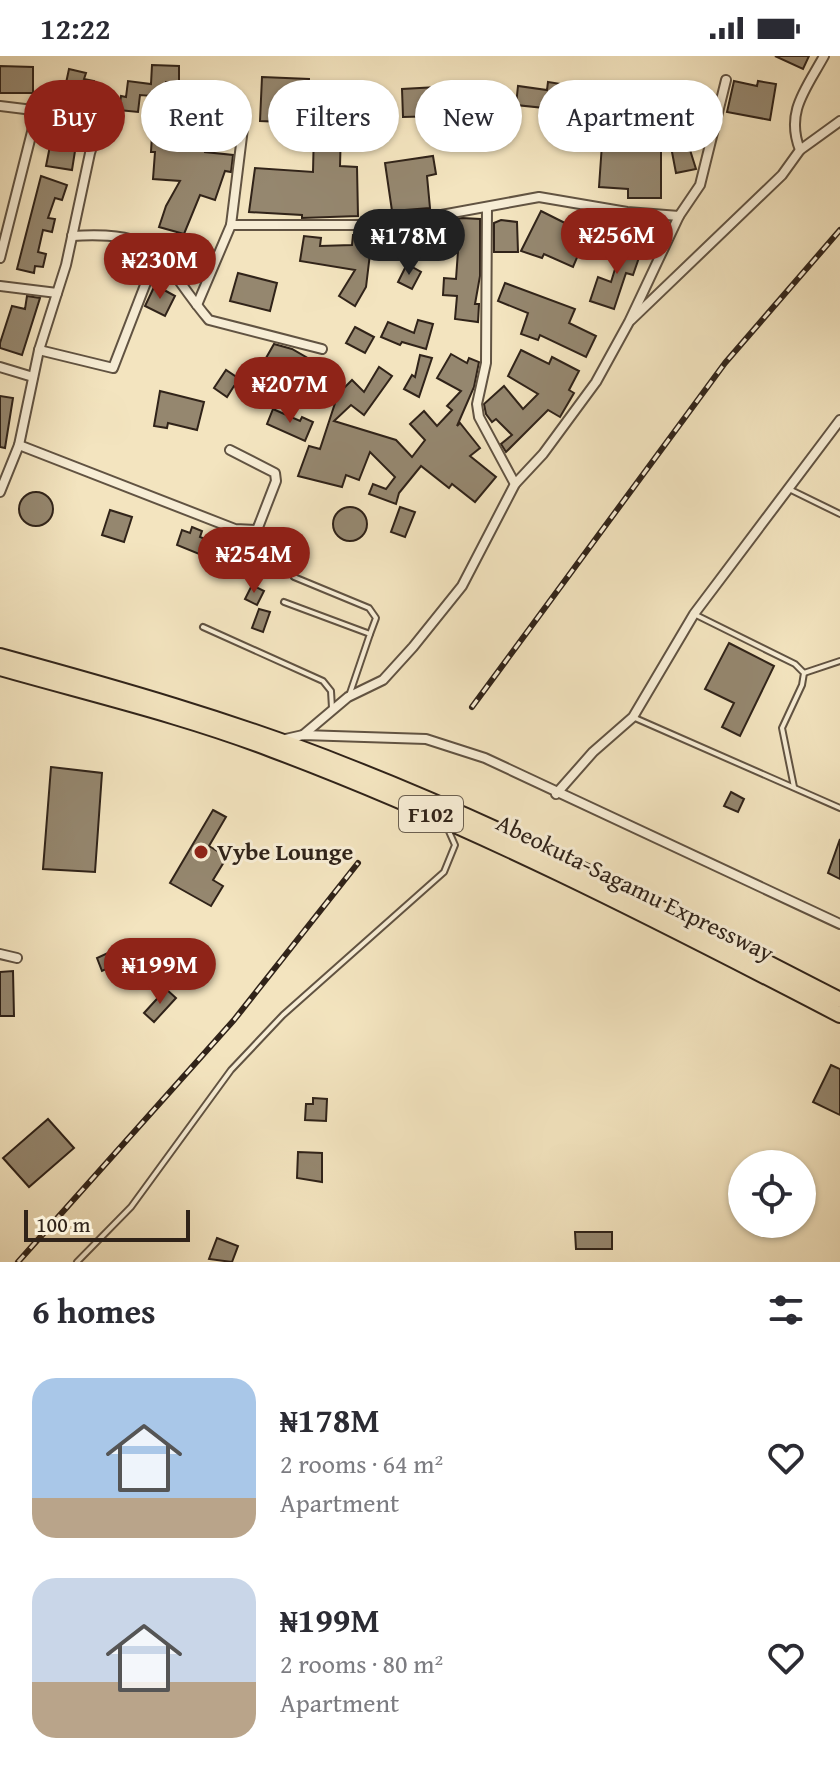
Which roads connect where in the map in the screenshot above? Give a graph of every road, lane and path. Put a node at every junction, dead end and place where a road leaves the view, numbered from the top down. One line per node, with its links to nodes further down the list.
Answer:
1 (824, 56): 5 (street)
2 (726, 80): 9 (street)
3 (0, 106): 13 (street)
4 (840, 121): 5 (street)
5 (800, 150): 17 (street)
6 (90, 152): 11 (street)
7 (240, 152): 10 (street)
8 (487, 207): 9 (street); 10 (street); 25 (street)
9 (679, 216): 17 (street)
10 (231, 225): 16 (street)
11 (72, 236): 12 (street); 15 (street)
12 (157, 254): 16 (street); 19 (street)
13 (0, 258)
14 (0, 286): 15 (street)
15 (57, 293): 19 (street)
16 (197, 305): 18 (street)
17 (629, 322): 25 (street)
18 (322, 349)
19 (39, 350): 21 (street)
20 (0, 367): 21 (street)
21 (33, 377): 23 (street)
22 (840, 420): 26 (street)
23 (19, 445): 24 (street); 27 (street)
24 (230, 450)
25 (515, 484): 38 (street)
26 (789, 489): 28 (lane); 31 (street)
27 (0, 492)
28 (840, 514)
29 (294, 577): 33 (lane)
30 (284, 602): 33 (lane)
31 (694, 614): 37 (lane); 40 (street)
32 (203, 627): 39 (lane)
33 (370, 634): 38 (lane)
34 (0, 656): 42 (highway, Abeokuta-Sagamu Expressway / F102)
35 (840, 661): 37 (lane)
36 (0, 668): 42 (highway, Abeokuta-Sagamu Expressway / F102)
37 (804, 673): 43 (lane)
38 (348, 697): 39 (street)
39 (332, 710): 41 (street)
40 (633, 717): 43 (lane); 44 (street)
41 (303, 735): 42 (street); 44 (street)
42 (276, 745): 46 (highway, Abeokuta-Sagamu Expressway / F102); 50 (highway, Abeokuta-Sagamu Expressway / F102)
43 (794, 787): 45 (lane)
44 (556, 794): 47 (street)
45 (840, 808)
46 (426, 812): 51 (highway, Abeokuta-Sagamu Expressway / F102); 52 (lane)
47 (840, 924)
48 (0, 954): 49 (street)
49 (17, 958)
50 (840, 1000)
51 (840, 1015)
52 (77, 1262)

